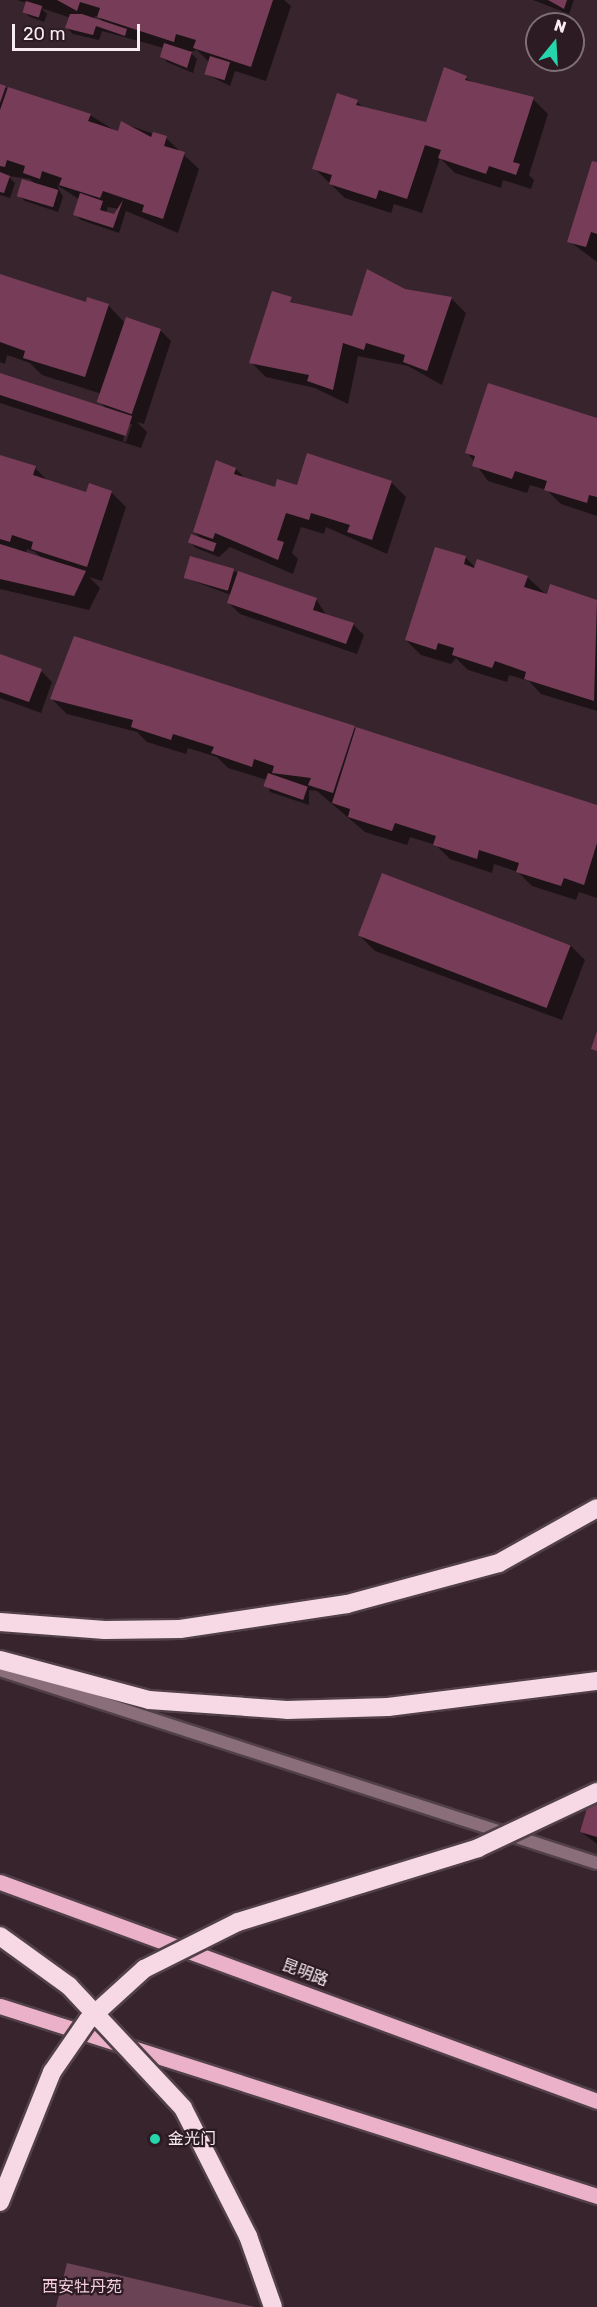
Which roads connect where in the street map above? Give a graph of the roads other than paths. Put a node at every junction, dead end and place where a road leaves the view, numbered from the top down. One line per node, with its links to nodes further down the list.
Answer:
1 (597, 1508): 2 (highway)
2 (0, 1622)
3 (0, 1660): 5 (highway)
4 (0, 1670): 7 (street)
5 (597, 1681)
6 (597, 1792): 13 (highway, bridge)
7 (597, 1863)
8 (0, 1882): 11 (main road, 昆明路)
9 (0, 1936): 14 (highway, bridge)
10 (0, 2006): 12 (main road)
11 (597, 2101)
12 (597, 2196)
13 (0, 2202)
14 (273, 2307)

